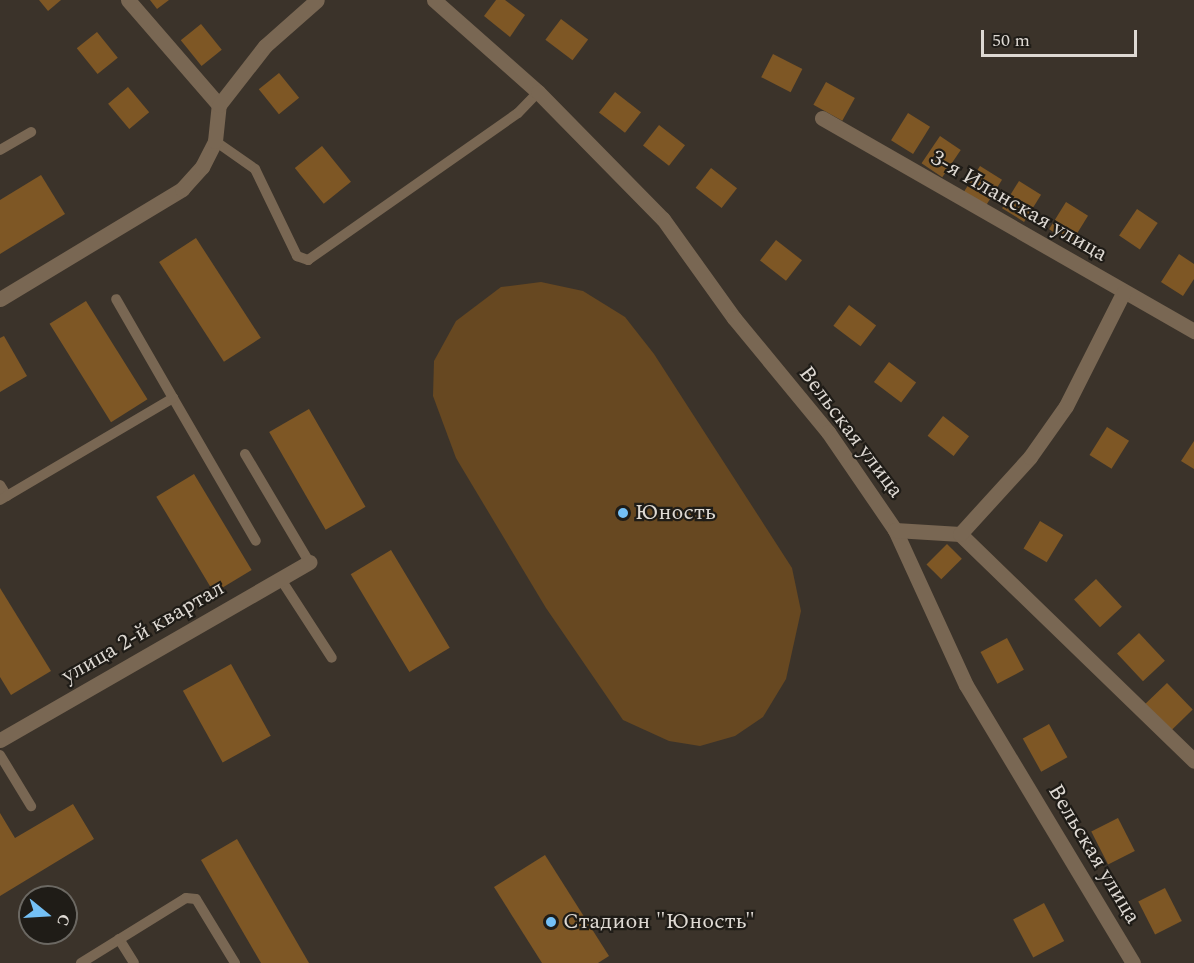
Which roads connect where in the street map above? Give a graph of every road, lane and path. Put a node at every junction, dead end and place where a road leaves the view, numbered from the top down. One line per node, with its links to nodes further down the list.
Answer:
1 (128, 0): 5 (street)
2 (317, 0): 5 (street)
3 (434, 0): 4 (street, Вельская улица)
4 (538, 93): 8 (lane); 18 (street, Вельская улица)
5 (219, 105): 8 (street)
6 (822, 118): 10 (street, 3-я Иланская улица)
7 (31, 132): 9 (lane)
8 (215, 141): 11 (street)
9 (0, 150)
10 (1123, 293): 13 (street, 3-я Иланская улица); 19 (street)
11 (0, 299)
12 (116, 299): 14 (lane)
13 (1194, 331)
14 (173, 398): 17 (lane); 20 (lane)
15 (245, 454): 21 (lane)
16 (0, 484): 17 (lane)
17 (4, 498)
18 (895, 530): 19 (street); 32 (street, Вельская улица)
19 (960, 534): 26 (street)
20 (256, 541)
21 (309, 562): 22 (street, улица 2-й квартал)
22 (280, 578): 23 (lane); 24 (street, улица 2-й квартал)
23 (332, 658)
24 (0, 740)
25 (0, 755): 27 (lane)
26 (1194, 760)
27 (31, 806)
28 (119, 939): 29 (lane); 30 (lane); 31 (lane)
29 (81, 963)
30 (134, 963)
31 (235, 963)
32 (1133, 963)

